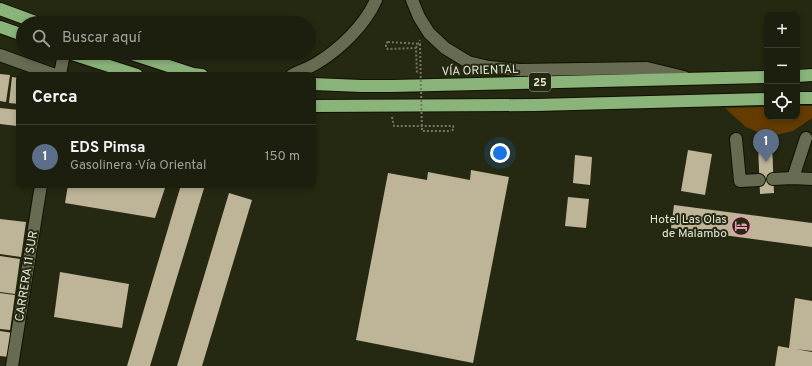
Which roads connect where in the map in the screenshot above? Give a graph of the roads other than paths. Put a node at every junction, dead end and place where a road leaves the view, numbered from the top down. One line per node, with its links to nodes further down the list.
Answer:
1 (376, 0): 15 (street)
2 (412, 0): 19 (street)
3 (0, 9): 4 (highway)
4 (19, 16)
5 (0, 27): 6 (highway)
6 (16, 33)
7 (0, 55): 11 (street)
8 (63, 60): 12 (street)
9 (91, 60): 13 (highway)
10 (150, 60): 14 (highway)
11 (47, 72)
12 (61, 72)
13 (128, 72)
14 (187, 72)
15 (299, 72)
16 (812, 75): 17 (highway)
17 (800, 76)
18 (764, 77): 19 (highway, VÍA ORIENTAL / 25)
19 (690, 79): 20 (highway, VÍA ORIENTAL / 25)
20 (316, 84)
21 (800, 98): 22 (highway)
22 (812, 98)
23 (764, 99): 24 (highway, 25)
24 (316, 106)
25 (806, 138): 27 (street)
26 (736, 139): 30 (street)
27 (793, 178): 28 (street); 29 (street)
28 (773, 179)
29 (812, 179)
30 (759, 180)
31 (41, 188): 32 (street, CARRERA 11 SUR)
32 (12, 366)

